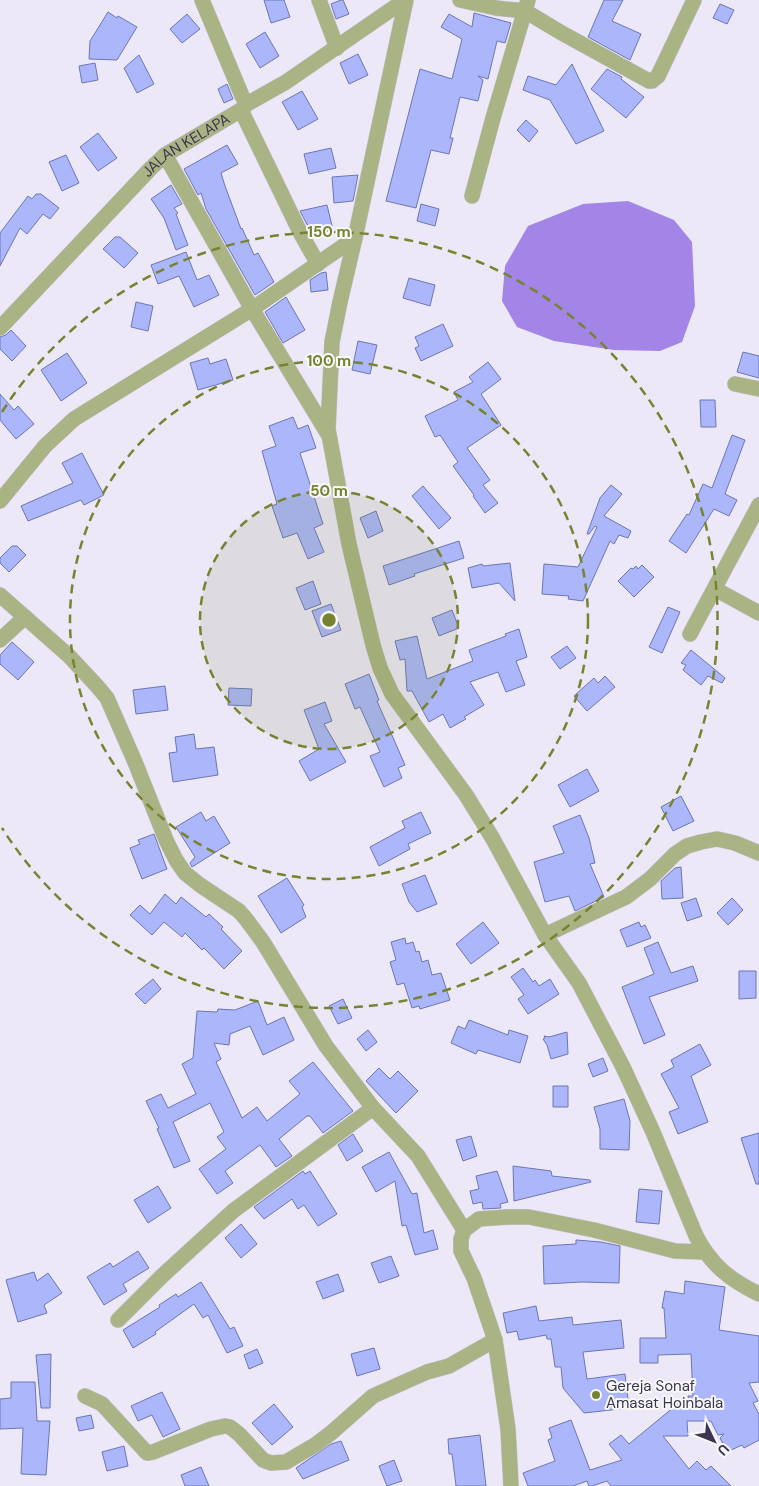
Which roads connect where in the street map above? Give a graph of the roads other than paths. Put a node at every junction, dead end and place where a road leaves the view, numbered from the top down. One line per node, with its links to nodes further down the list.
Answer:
1 (202, 0): 8 (street)
2 (319, 0): 7 (street)
3 (405, 0): 7 (street, JALAN KELAPA); 11 (street)
4 (460, 0): 6 (street)
5 (694, 0): 6 (street)
6 (527, 5): 10 (street)
7 (337, 48): 8 (street, JALAN KELAPA)
8 (244, 107): 9 (street, JALAN KELAPA); 12 (street)
9 (165, 156): 13 (street); 14 (street, JALAN KELAPA)
10 (472, 196)
11 (355, 238): 12 (street); 17 (street)
12 (318, 264): 13 (street)
13 (252, 309): 17 (street); 18 (street)
14 (0, 328)
15 (734, 384): 16 (street)
16 (759, 390)
17 (329, 435): 27 (street)
18 (0, 501)
19 (759, 505): 20 (street)
20 (715, 589): 22 (street); 24 (street)
21 (0, 595): 23 (street)
22 (759, 613)
23 (25, 617): 25 (street); 28 (street)
24 (690, 634)
25 (0, 640)
26 (759, 853): 27 (street)
27 (545, 935): 30 (street)
28 (373, 1108): 29 (street); 32 (street)
29 (464, 1230): 30 (street); 33 (street)
30 (704, 1252): 31 (street)
31 (759, 1294)
32 (118, 1320)
33 (496, 1340): 34 (street); 35 (street)
34 (85, 1396)
35 (511, 1486)

